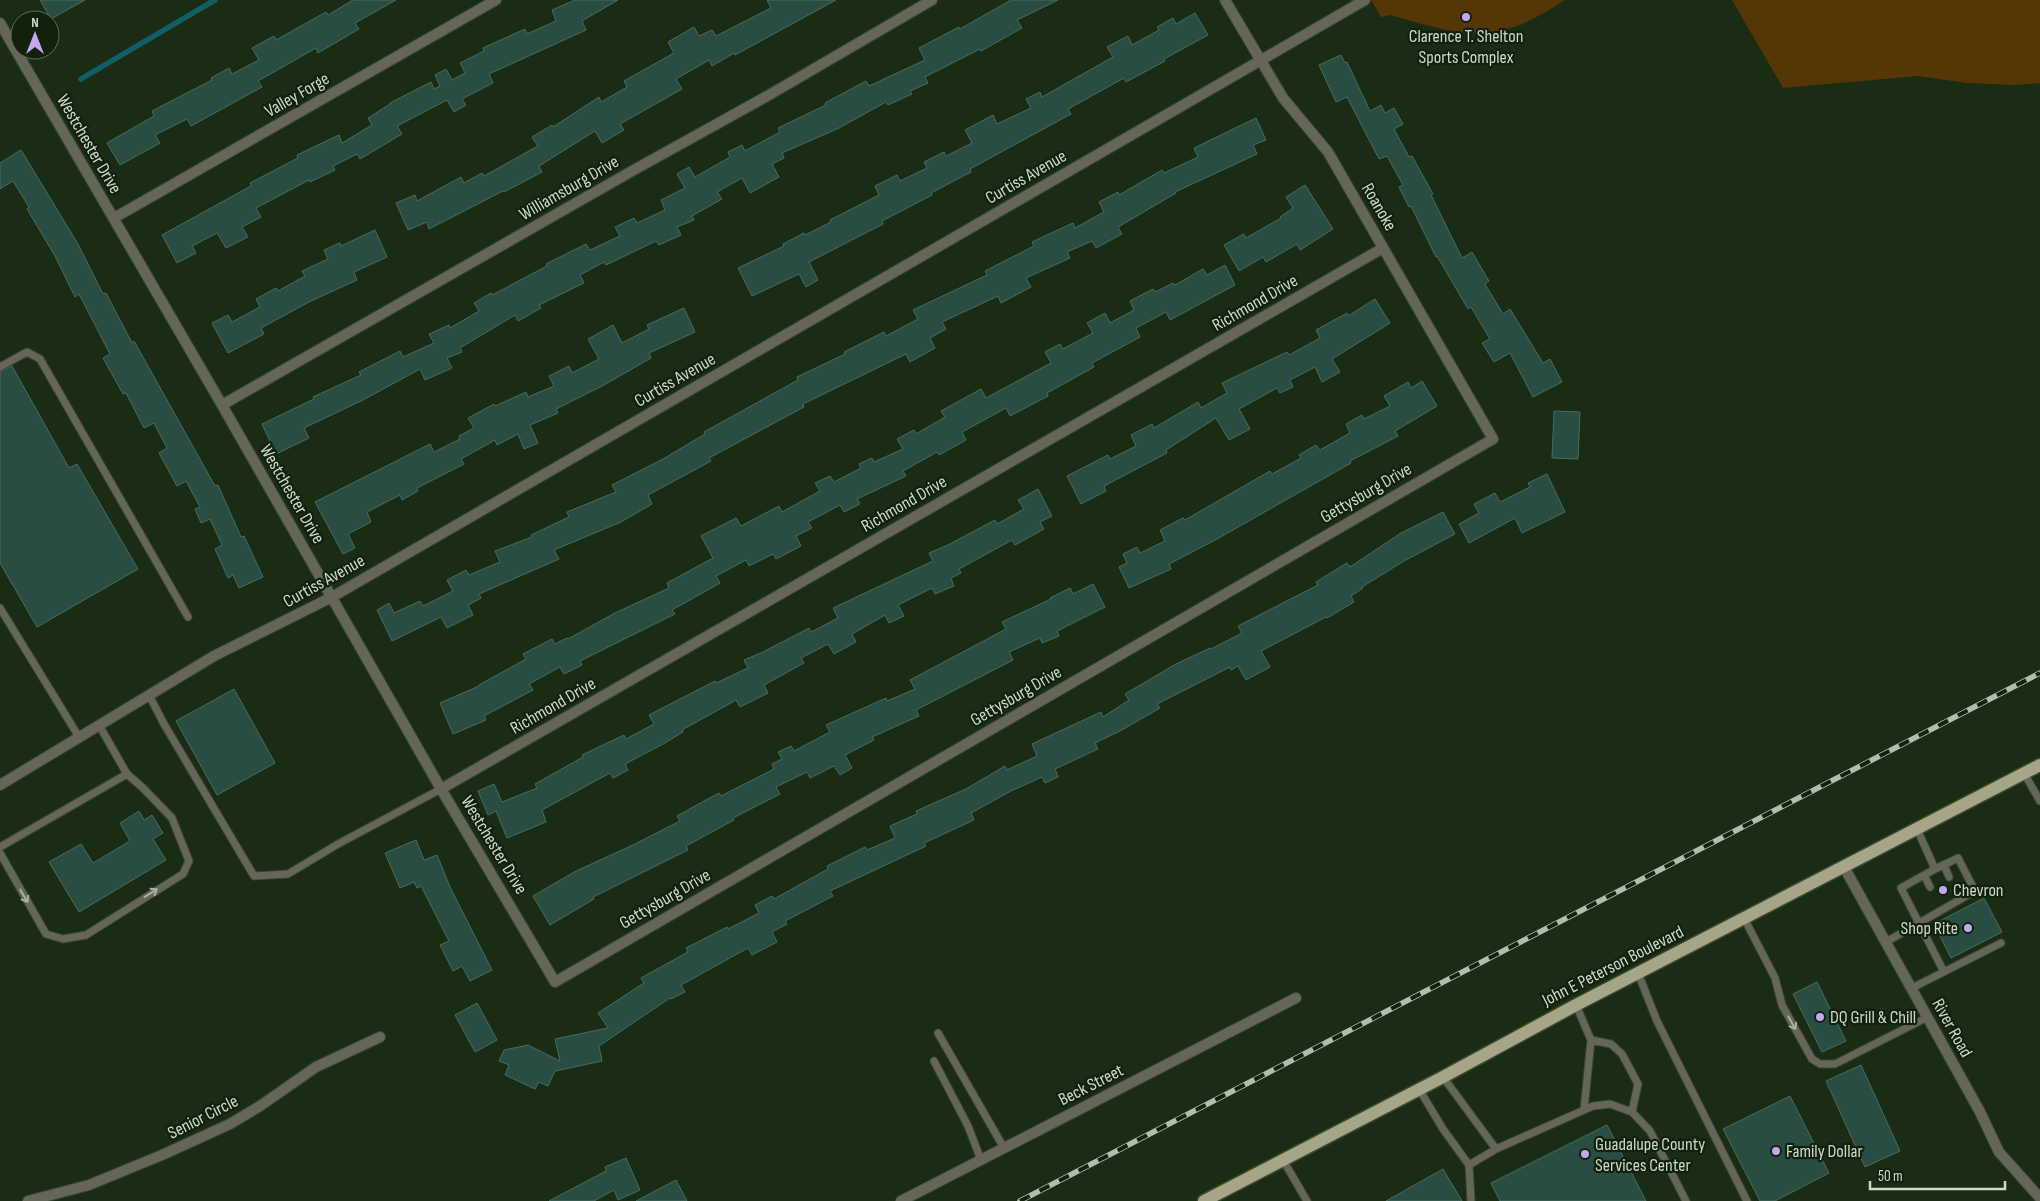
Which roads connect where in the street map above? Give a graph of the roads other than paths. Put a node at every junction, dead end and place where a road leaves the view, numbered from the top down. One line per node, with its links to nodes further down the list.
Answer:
1 (496, 0): 7 (street, Valley Forge)
2 (932, 0): 10 (street, Williamsburg Drive)
3 (1225, 0): 6 (street, Roanoke)
4 (1365, 0): 6 (street, Curtiss Avenue)
5 (0, 23): 7 (street, Westchester Drive)
6 (1260, 61): 8 (street, Roanoke); 12 (street, Curtiss Avenue)
7 (114, 218): 10 (street, Westchester Drive)
8 (1383, 248): 11 (street, Roanoke); 22 (street, Richmond Drive)
9 (0, 367): 14 (lane)
10 (222, 405): 12 (street, Westchester Drive)
11 (1492, 439): 43 (street, Gettysburg Drive)
12 (332, 597): 15 (street, Curtiss Avenue); 22 (street, Westchester Drive)
13 (0, 608): 17 (lane)
14 (188, 617)
15 (149, 695): 16 (street, Curtiss Avenue); 22 (lane)
16 (99, 725): 17 (street, Curtiss Avenue); 20 (lane)
17 (79, 737): 21 (street, Curtiss Avenue)
18 (2040, 765): 19 (main road, John E Peterson Boulevard)
19 (2024, 773): 23 (lane); 24 (main road, John E Peterson Boulevard)
20 (127, 774): 25 (lane); 26 (lane, one-way to 20)
21 (0, 785)
22 (441, 789): 43 (street, Westchester Drive)
23 (2040, 801)
24 (1917, 829): 28 (main road, John E Peterson Boulevard); 29 (lane)
25 (0, 847)
26 (0, 853)
27 (1944, 865): 29 (lane); 31 (lane); 34 (lane)
28 (1844, 867): 37 (main road, John E Peterson Boulevard); 39 (street, River Road)
29 (1935, 869): 30 (lane)
30 (1924, 875): 32 (lane); 38 (lane)
31 (1949, 877)
32 (1930, 887)
33 (1956, 892): 34 (lane)
34 (1960, 900): 36 (lane)
35 (1936, 902): 36 (lane)
36 (1940, 911): 38 (lane)
37 (1744, 918): 42 (main road, John E Peterson Boulevard); 47 (lane, one-way to 47)
38 (1918, 923): 39 (lane); 41 (lane)
39 (1886, 942): 44 (street, River Road)
40 (2001, 943): 41 (lane)
41 (1944, 972): 44 (lane)
42 (1638, 973): 46 (main road, John E Peterson Boulevard); 68 (lane)
43 (555, 982)
44 (1912, 988): 47 (street, River Road)
45 (1296, 998): 56 (street, Beck Street)
46 (1576, 1005): 50 (lane); 52 (main road, John E Peterson Boulevard)
47 (1928, 1017): 61 (street, River Road)
48 (938, 1033): 56 (lane)
49 (380, 1037): 62 (street, Senior Circle)
50 (1591, 1040): 54 (lane); 55 (lane)
51 (934, 1061): 58 (lane)
52 (1443, 1077): 53 (main road, John E Peterson Boulevard); 57 (lane)
53 (1419, 1089): 59 (main road, John E Peterson Boulevard); 60 (lane)
54 (1584, 1110): 55 (lane); 57 (lane)
55 (1632, 1112): 67 (lane)
56 (1004, 1148): 58 (street, Beck Street)
57 (1496, 1149): 60 (lane)
58 (980, 1160): 63 (street, Beck Street)
59 (1283, 1160): 64 (main road, John E Peterson Boulevard); 65 (lane)
60 (1469, 1165): 66 (lane)
61 (2040, 1198)
62 (28, 1201)
63 (901, 1201)
64 (1204, 1201)
65 (1307, 1201)
66 (1471, 1201)
67 (1686, 1201)
68 (1747, 1201)

